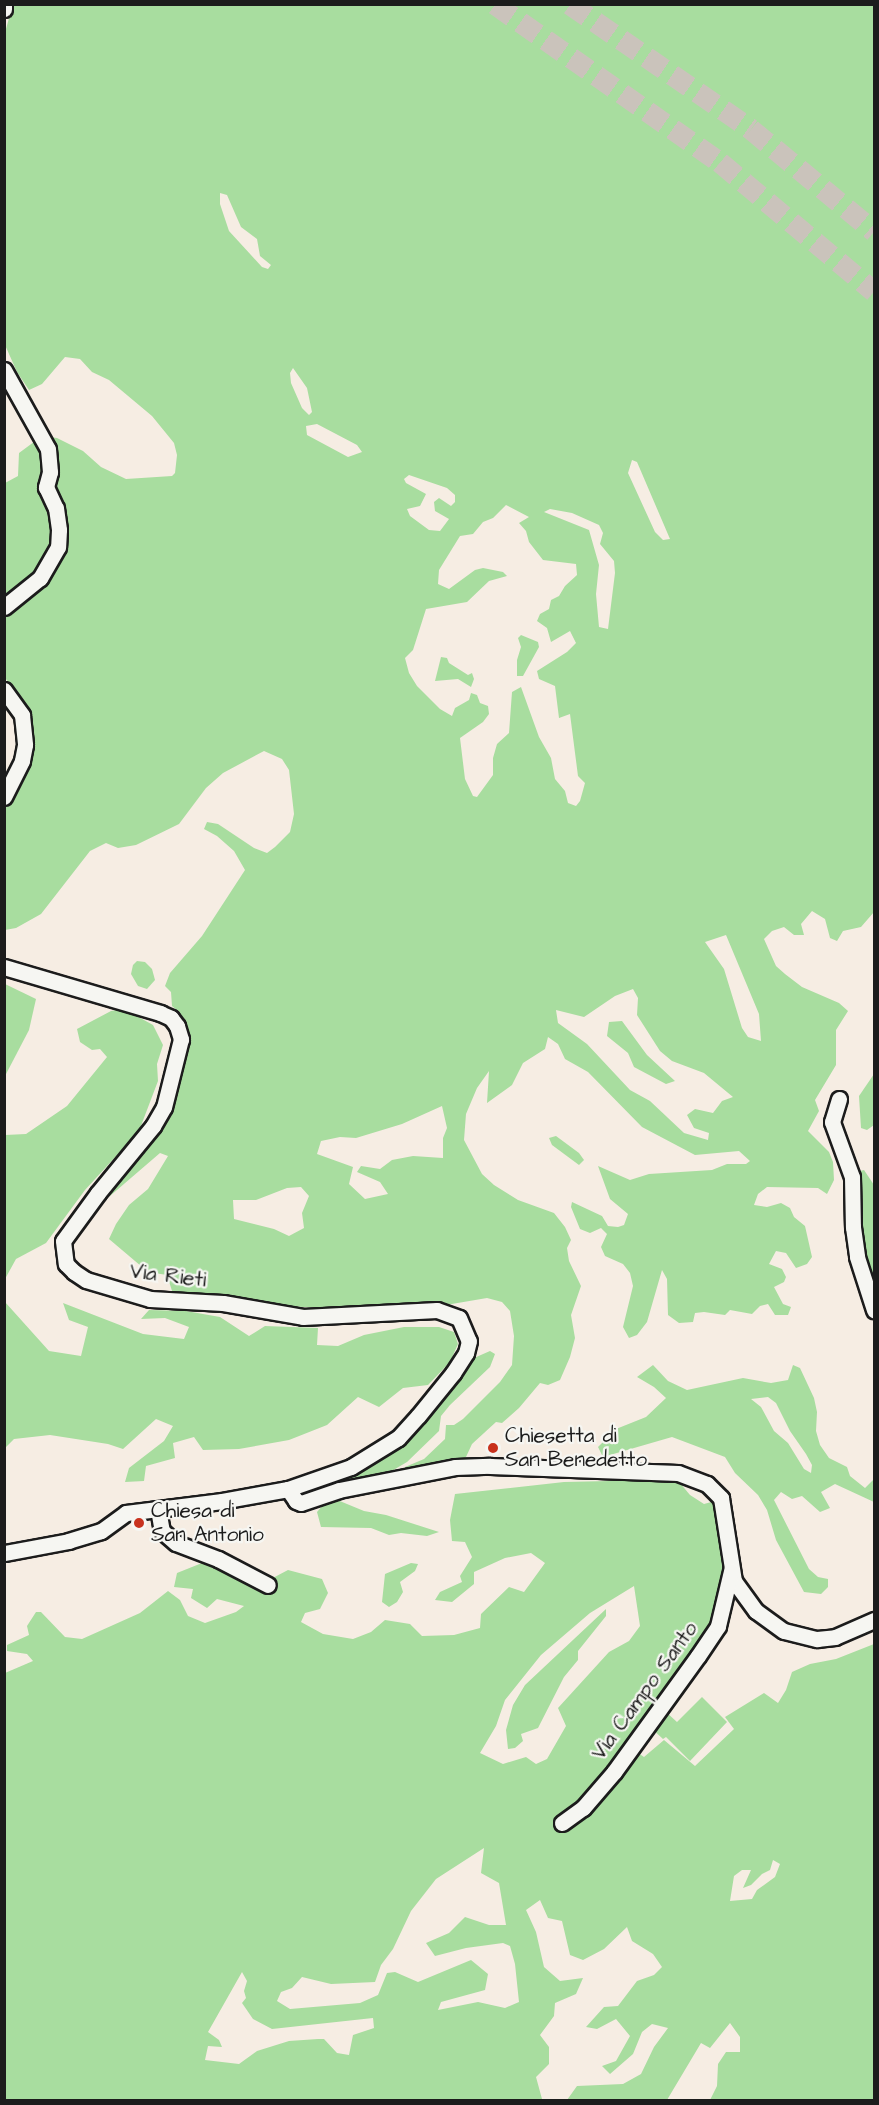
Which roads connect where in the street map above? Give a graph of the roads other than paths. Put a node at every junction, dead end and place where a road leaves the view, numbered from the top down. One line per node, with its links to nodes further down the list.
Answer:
1 (4, 370): 2 (street)
2 (4, 607)
3 (4, 690): 4 (street)
4 (4, 797)
5 (4, 967): 8 (street, Via Rieti)
6 (840, 1099): 7 (street)
7 (874, 1310)
8 (288, 1489): 9 (street); 11 (street)
9 (159, 1509): 10 (street); 12 (street)
10 (4, 1553)
11 (732, 1566): 13 (street); 14 (street, Via Campo Santo)
12 (268, 1585)
13 (874, 1620)
14 (562, 1823)

